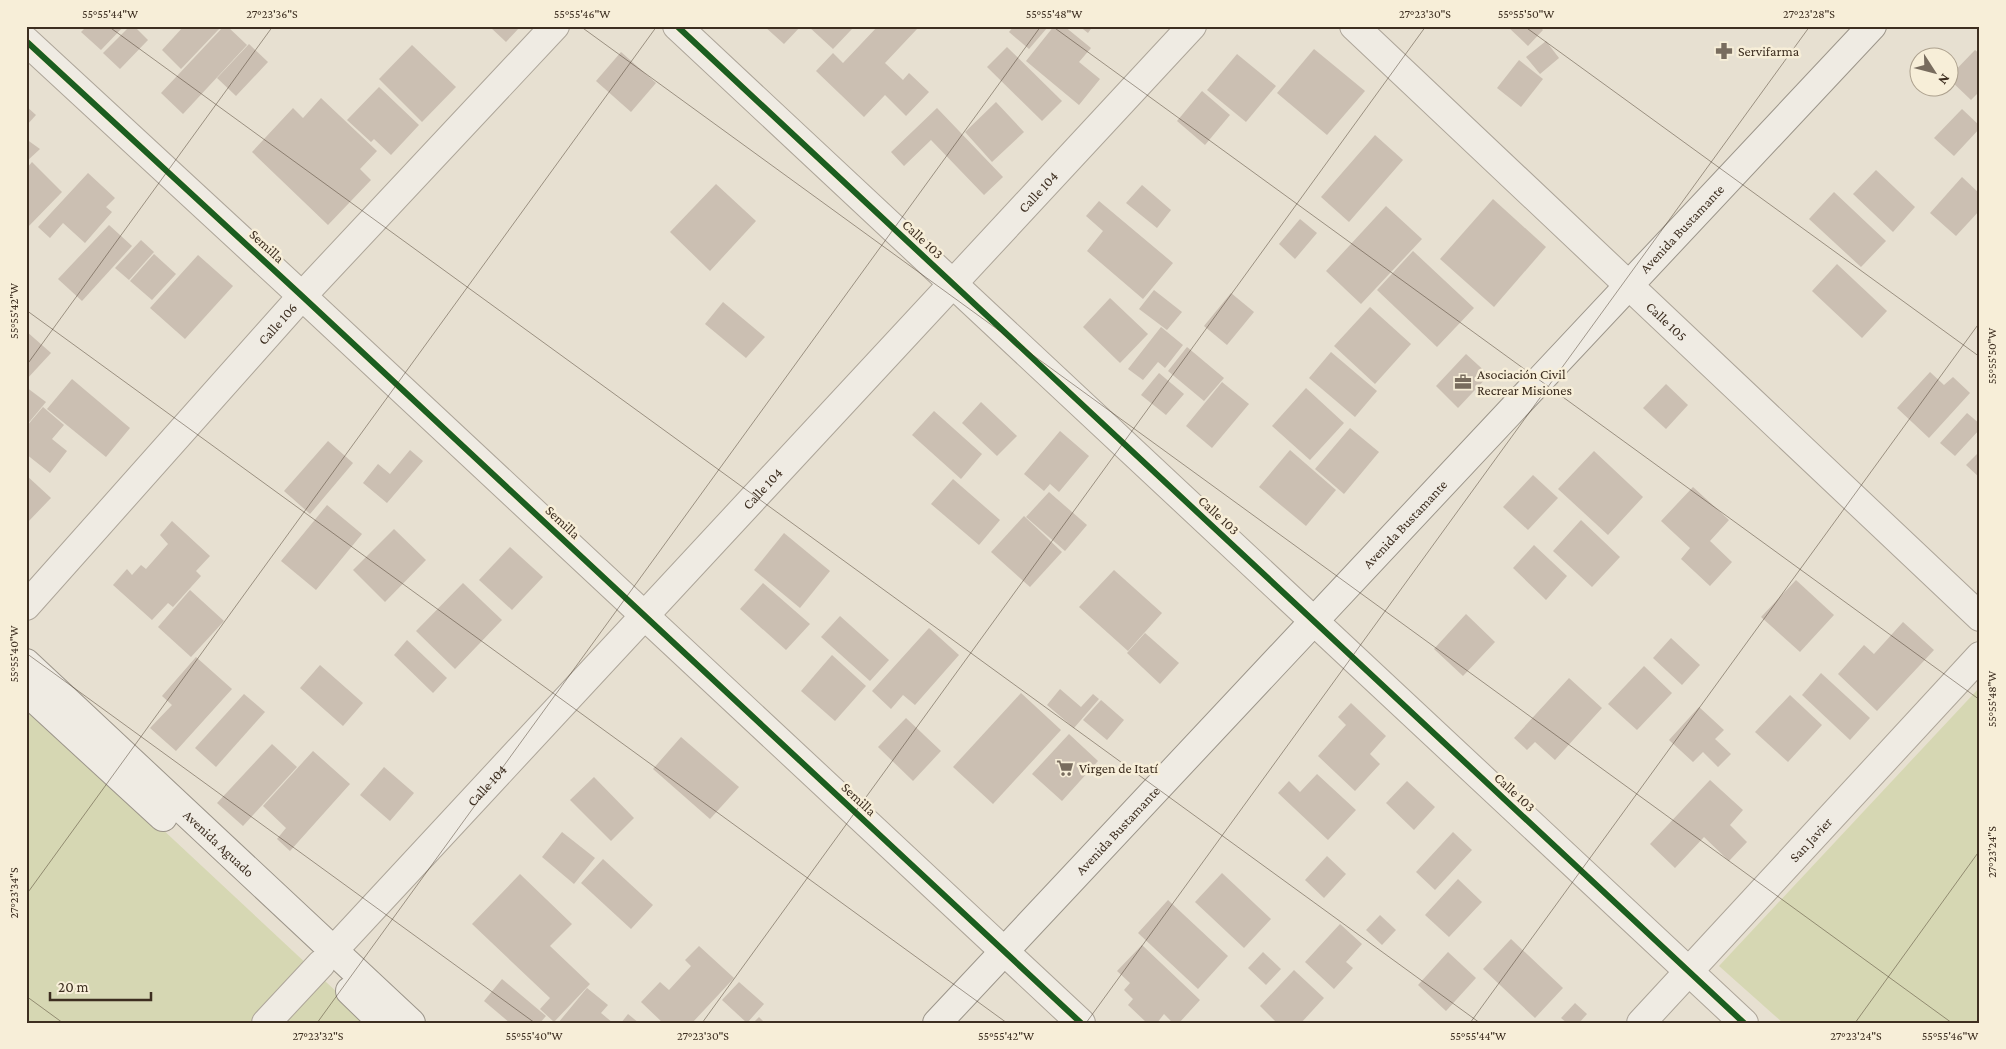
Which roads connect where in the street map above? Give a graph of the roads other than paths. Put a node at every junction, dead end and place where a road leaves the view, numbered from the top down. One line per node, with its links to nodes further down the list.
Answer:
1 (555, 26): 9 (street, Calle 106)
2 (677, 26): 7 (street, Calle 103)
3 (1192, 26): 7 (street, Calle 104)
4 (1354, 26): 8 (street, Calle 105)
5 (1872, 26): 8 (street, Avenida Bustamante)
6 (26, 42): 9 (street, Semilla)
7 (952, 283): 11 (street, Calle 104); 13 (street, Calle 103)
8 (1629, 286): 12 (street, Calle 105); 13 (street, Avenida Bustamante)
9 (302, 296): 10 (street, Calle 106); 11 (street, Semilla)
10 (26, 606)
11 (644, 615): 17 (street, Semilla); 18 (street, Calle 104)
12 (1980, 617)
13 (1314, 621): 17 (street, Avenida Bustamante); 19 (street, Calle 103)
14 (1980, 656): 19 (street, San Javier)
15 (26, 664): 18 (street, Avenida Aguado)
16 (26, 691): 18 (street, Avenida Aguado)
17 (1004, 951): 23 (street, Avenida Bustamante); 24 (street, Semilla)
18 (327, 957): 20 (street, Calle 104); 21 (street, Avenida Aguado); 22 (street, Avenida Aguado)
19 (1689, 971): 25 (street, San Javier); 26 (street, Calle 103)
20 (266, 1023)
21 (383, 1023)
22 (411, 1023)
23 (937, 1023)
24 (1081, 1023)
25 (1641, 1023)
26 (1744, 1023)

